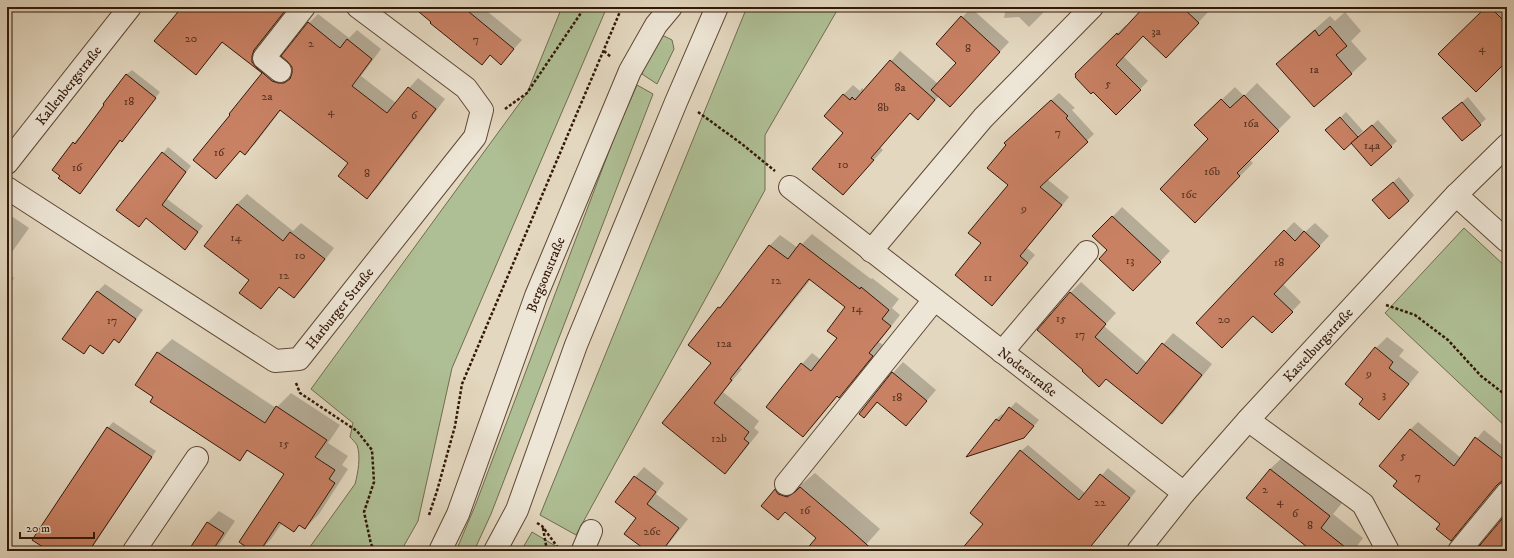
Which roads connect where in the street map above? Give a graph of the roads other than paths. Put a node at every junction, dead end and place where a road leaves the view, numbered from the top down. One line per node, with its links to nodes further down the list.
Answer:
1 (130, 7): 9 (street, Kallenbergstraße)
2 (304, 7): 7 (street)
3 (358, 7): 11 (street, Harburger Straße)
4 (671, 7): 24 (street, Bergsonstraße)
5 (717, 7): 25 (street)
6 (1092, 7): 14 (street)
7 (280, 71)
8 (1507, 145): 12 (street, Kastelburgstraße)
9 (7, 163)
10 (790, 187): 14 (street, Noderstraße)
11 (7, 188)
12 (1456, 195): 13 (street); 18 (street, Kastelburgstraße)
13 (1507, 241)
14 (871, 251): 16 (street, Noderstraße)
15 (1087, 252): 17 (street)
16 (934, 300): 17 (street, Noderstraße); 20 (street)
17 (1002, 352): 21 (street, Noderstraße)
18 (1248, 420): 21 (street, Kastelburgstraße); 27 (street)
19 (197, 458): 23 (street)
20 (786, 484)
21 (1184, 493): 26 (street, Kastelburgstraße)
22 (1507, 493): 28 (street)
23 (134, 551)
24 (440, 551)
25 (495, 551)
26 (1138, 551)
27 (1388, 551)
28 (1459, 551)

